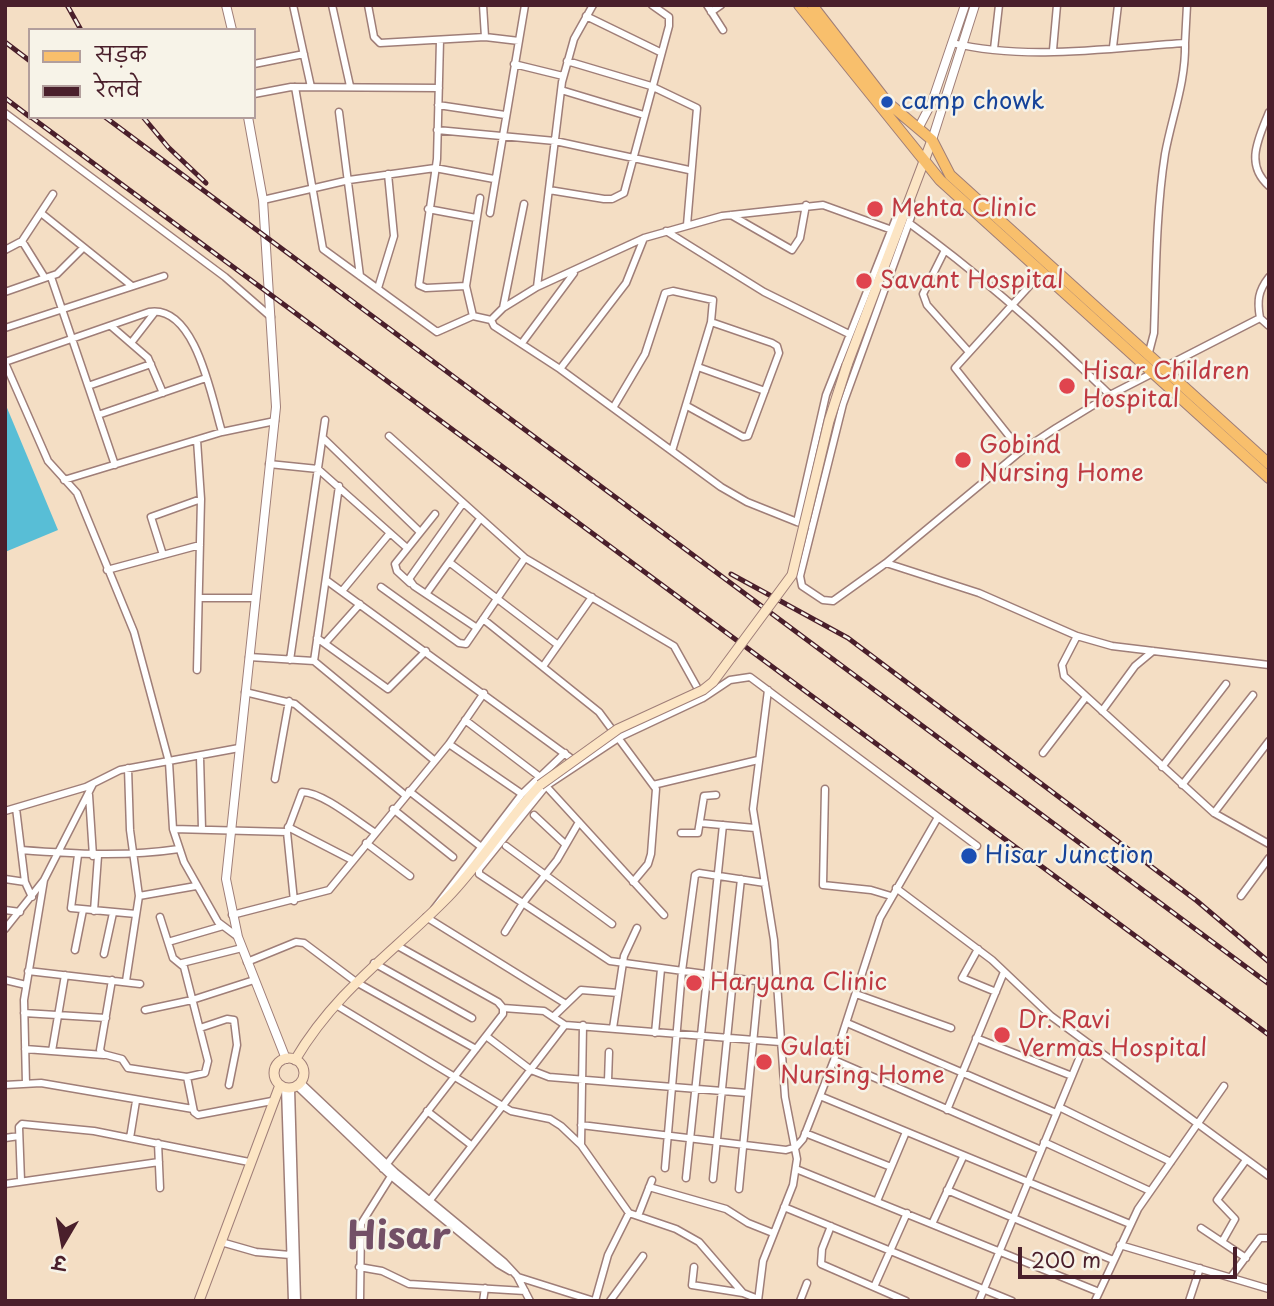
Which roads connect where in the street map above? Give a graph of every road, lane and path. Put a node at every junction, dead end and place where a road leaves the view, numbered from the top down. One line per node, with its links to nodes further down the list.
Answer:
1 (226, 5): 20 (street)
2 (293, 5): 32 (street)
3 (332, 5): 37 (street)
4 (368, 5): 23 (street)
5 (482, 5): 22 (street)
6 (526, 5): 24 (street)
7 (593, 5): 19 (street)
8 (653, 5): 31 (street)
9 (721, 5): 18 (street)
10 (799, 5): 57 (main road)
11 (812, 5): 51 (main road)
12 (965, 5): 25 (street)
13 (975, 5): 27 (street)
14 (999, 5): 29 (street)
15 (1057, 5): 30 (street)
16 (1118, 5): 28 (street)
17 (1187, 5): 26 (street)
18 (709, 9): 21 (street)
19 (586, 16): 31 (street); 33 (street)
20 (232, 28)
21 (723, 30)
22 (485, 37): 23 (street); 24 (street)
23 (440, 40): 41 (street)
24 (519, 41): 35 (street)
25 (952, 43): 27 (street); 51 (street)
26 (1185, 43): 28 (street); 114 (street)
27 (962, 45): 29 (street); 54 (street)
28 (1113, 47): 30 (street)
29 (994, 49): 30 (street)
30 (1053, 50)
31 (660, 52): 38 (street)
32 (304, 54): 34 (street); 40 (street)
33 (567, 61): 36 (street); 38 (street)
34 (256, 64)
35 (514, 64): 36 (street); 49 (street)
36 (563, 76): 42 (street)
37 (350, 86): 40 (street); 41 (street)
38 (651, 86): 48 (street); 59 (street)
39 (295, 87): 40 (street); 43 (street); 64 (street)
40 (311, 87)
41 (439, 88): 44 (street)
42 (561, 90): 48 (street); 55 (street)
43 (256, 94)
44 (438, 105): 49 (street); 52 (street)
45 (339, 112): 62 (street)
46 (1269, 112): 63 (street)
47 (5, 113): 102 (street)
48 (644, 114): 56 (street)
49 (505, 115): 53 (street)
50 (248, 119): 68 (street)
51 (919, 127): 54 (main road)
52 (437, 130): 53 (street); 58 (street)
53 (501, 136): 55 (street); 61 (street)
54 (932, 140): 57 (main road); 114 (main road)
55 (555, 141): 56 (street); 65 (street)
56 (634, 159): 59 (street); 65 (street)
57 (926, 162): 69 (main road); 87 (main road)
58 (435, 168): 60 (street); 61 (street); 72 (street)
59 (690, 170): 78 (street)
60 (388, 174): 62 (street); 94 (street)
61 (494, 179): 74 (street)
62 (349, 180): 64 (street); 89 (street)
63 (1269, 186)
64 (312, 188): 68 (street); 89 (street)
65 (549, 190): 95 (street)
66 (53, 194): 73 (street)
67 (480, 198): 76 (street)
68 (263, 200): 102 (street)
69 (911, 201): 77 (street); 79 (street); 208 (main road, bridge)
70 (524, 204): 98 (street)
71 (806, 205): 75 (street); 75 (street); 79 (street)
72 (429, 209): 76 (street); 93 (street)
73 (41, 213): 82 (street); 83 (street)
74 (490, 213)
75 (731, 215): 78 (street)
76 (476, 218): 93 (street)
77 (909, 223): 85 (street); 148 (street)
78 (687, 225): 80 (street)
79 (892, 230): 109 (street)
80 (666, 231): 81 (street); 109 (street)
81 (644, 238): 86 (street); 118 (street)
82 (22, 241): 84 (street); 91 (street)
83 (83, 248): 91 (street); 92 (street)
84 (5, 250)
85 (945, 250): 97 (street); 113 (street)
86 (575, 271): 95 (street); 112 (street)
87 (1042, 272): 97 (street); 114 (main road)
88 (164, 276): 92 (street)
89 (360, 276): 94 (street)
90 (1269, 277): 103 (street)
91 (48, 278): 96 (street); 99 (street)
92 (132, 286): 99 (street)
93 (466, 286): 101 (street)
94 (378, 288): 101 (street)
95 (537, 288): 98 (street)
96 (5, 292)
97 (1010, 304): 113 (street); 124 (street)
98 (503, 308): 104 (street)
99 (63, 310): 108 (street); 110 (street)
100 (156, 311): 106 (street); 111 (street); 120 (street)
101 (473, 316): 104 (street)
102 (271, 317): 129 (street)
103 (1259, 318): 107 (street); 119 (street)
104 (491, 320): 112 (street)
105 (711, 322): 117 (street); 122 (street); 126 (street)
106 (111, 326): 110 (street); 111 (street)
107 (1269, 326)
108 (5, 328)
109 (849, 334): 147 (street)
110 (73, 340): 115 (street); 121 (street)
111 (131, 343): 116 (street)
112 (522, 343): 118 (street)
113 (969, 352): 134 (street)
114 (1146, 359): 119 (main road)
115 (5, 363): 141 (street)
116 (151, 364): 121 (street); 123 (street)
117 (698, 367): 122 (street); 125 (street)
118 (560, 369): 126 (street)
119 (1158, 371): 124 (street); 137 (main road); 140 (main road)
120 (206, 378): 123 (street); 130 (street)
121 (89, 386): 127 (street)
122 (765, 391): 125 (street)
123 (163, 393): 127 (street)
124 (1110, 395): 134 (street)
125 (687, 406): 135 (street)
126 (613, 408): 135 (street)
127 (98, 415): 138 (street)
128 (325, 420): 132 (street)
129 (275, 421): 130 (street); 136 (street)
130 (222, 432): 133 (street)
131 (388, 436): 144 (street)
132 (323, 438): 139 (street); 149 (street)
133 (197, 440): 138 (street); 143 (street)
134 (1021, 451): 156 (street)
135 (672, 452): 147 (street)
136 (269, 464): 139 (street); 165 (street)
137 (1269, 464)
138 (115, 465): 141 (street)
139 (318, 469): 142 (street); 178 (street)
140 (1269, 478)
141 (64, 480): 157 (street)
142 (339, 486): 150 (street); 158 (street)
143 (201, 499): 151 (street); 153 (street)
144 (463, 503): 146 (street); 159 (street)
145 (435, 513): 149 (street)
146 (480, 519): 154 (street); 155 (street)
147 (797, 522): 148 (street)
148 (811, 526): 156 (street)
149 (420, 532): 152 (street)
150 (390, 533): 152 (street); 161 (street)
151 (200, 545): 153 (street); 164 (street)
152 (407, 548): 159 (street)
153 (163, 555): 157 (street)
154 (525, 558): 163 (street); 166 (street)
155 (449, 562): 162 (street); 166 (street)
156 (886, 563): 170 (street)
157 (107, 570): 203 (street)
158 (326, 580): 161 (street); 171 (street)
159 (410, 583): 162 (street)
160 (381, 587): 169 (street)
161 (342, 591): 167 (street)
162 (426, 594): 169 (street)
163 (592, 597): 173 (street); 190 (street)
164 (199, 598): 165 (street); 183 (street)
165 (256, 598): 177 (street)
166 (497, 599): 168 (street); 173 (street)
167 (360, 604): 172 (street); 175 (street)
168 (483, 619): 169 (street); 180 (street)
169 (477, 628)
170 (1077, 636): 174 (street); 189 (street)
171 (317, 638): 172 (street); 179 (street)
172 (326, 642): 175 (street)
173 (558, 645): 180 (street)
174 (1134, 649): 176 (street); 182 (street)
175 (426, 651): 187 (street)
176 (1153, 651): 181 (street); 182 (street)
177 (249, 657): 178 (street); 186 (street)
178 (290, 660): 179 (street)
179 (314, 661): 202 (street)
180 (544, 665): 194 (street)
181 (1269, 665)
182 (1135, 666): 192 (street)
183 (197, 670)
184 (1226, 684): 205 (street)
185 (768, 690): 190 (street); 201 (street); 222 (street)
186 (245, 692): 191 (street); 197 (street)
187 (484, 693): 193 (street); 198 (street)
188 (1252, 695): 211 (street)
189 (1086, 696): 192 (street); 199 (street)
190 (703, 698): 194 (street)
191 (289, 701): 207 (street); 214 (street)
192 (1102, 711): 205 (street)
193 (465, 720): 196 (street); 208 (street)
194 (620, 737): 204 (street); 210 (street)
195 (1269, 741): 220 (street)
196 (449, 744): 202 (street); 215 (street)
197 (239, 748): 200 (street); 228 (street)
198 (565, 752): 204 (street); 208 (street)
199 (1043, 753)
200 (200, 757): 203 (street); 229 (street)
201 (758, 760): 210 (street); 226 (street)
202 (435, 761): 214 (street)
203 (169, 762): 206 (street); 227 (street)
204 (579, 765): 208 (street)
205 (1162, 767): 211 (street)
206 (128, 768): 209 (street); 244 (street)
207 (275, 779)
208 (542, 783): 215 (street); 223 (street); 264 (street); 271 (main road)
209 (93, 784): 213 (street); 217 (street)
210 (653, 785): 255 (street)
211 (1182, 785): 220 (street)
212 (825, 789): 262 (street)
213 (89, 793): 241 (street); 243 (street)
214 (407, 793): 218 (street); 236 (street)
215 (522, 794): 236 (street)
216 (716, 795): 224 (street)
217 (16, 808): 219 (street); 239 (street)
218 (393, 809): 231 (street); 245 (street)
219 (5, 811)
220 (1214, 813): 235 (street)
221 (534, 815): 234 (street)
222 (937, 819): 238 (street); 258 (street)
223 (579, 822): 234 (street); 255 (street)
224 (700, 823): 225 (street); 232 (street)
225 (723, 825): 226 (street); 248 (street)
226 (755, 828): 256 (street)
227 (173, 829): 229 (street); 240 (street)
228 (230, 829): 229 (street); 230 (street); 272 (street)
229 (201, 830)
230 (288, 830): 231 (street); 247 (street); 263 (street)
231 (374, 832): 233 (street)
232 (681, 833)
233 (366, 843): 247 (street); 249 (street)
234 (565, 844): 250 (street)
235 (1269, 844)
236 (480, 846): 271 (street)
237 (506, 846): 250 (street)
238 (977, 846)
239 (21, 849): 241 (street); 254 (street)
240 (179, 849): 244 (street); 257 (street)
241 (58, 853): 242 (street); 253 (street)
242 (78, 855): 243 (street); 266 (street)
243 (96, 856): 244 (street); 267 (street)
244 (133, 856): 259 (street)
245 (453, 858)
246 (1269, 858): 260 (street)
247 (352, 860): 263 (street)
248 (717, 875): 252 (street); 293 (street); 296 (street)
249 (410, 876)
250 (546, 876): 264 (street); 275 (street)
251 (5, 879): 254 (street)
252 (741, 879): 256 (street); 297 (street)
253 (44, 880): 261 (street); 292 (street)
254 (25, 882): 261 (street)
255 (633, 882): 273 (street)
256 (765, 883): 305 (street)
257 (196, 886): 259 (street); 276 (street)
258 (895, 888): 262 (street); 284 (street)
259 (139, 896): 270 (street)
260 (1241, 896)
261 (32, 897): 268 (street)
262 (891, 897): 309 (street)
263 (294, 901): 272 (street)
264 (523, 903): 279 (street); 290 (street)
265 (5, 910): 268 (street)
266 (83, 910): 267 (street); 285 (street)
267 (94, 911): 269 (street)
268 (20, 912): 278 (street)
269 (113, 913): 270 (street); 286 (street)
270 (136, 914): 301 (street)
271 (430, 914): 282 (main road); 312 (street)
272 (232, 915): 280 (street)
273 (664, 915)
274 (160, 917): 281 (street)
275 (612, 924)
276 (223, 926): 280 (street); 281 (street)
277 (637, 928): 290 (street)
278 (5, 929)
279 (505, 932)
280 (238, 937): 283 (street)
281 (168, 942): 288 (street)
282 (395, 944): 289 (main road); 313 (street)
283 (242, 948): 287 (street); 288 (street)
284 (978, 949): 294 (street); 307 (street)
285 (75, 950)
286 (104, 954)
287 (247, 961): 300 (street); 303 (street)
288 (182, 963): 310 (street)
289 (374, 963): 303 (main road); 319 (street)
290 (622, 963): 291 (street); 308 (street)
291 (661, 969): 293 (street); 326 (street)
292 (28, 971): 295 (street); 306 (street)
293 (682, 971): 296 (street); 327 (street)
294 (1004, 972): 307 (street); 334 (street)
295 (65, 975): 299 (street); 316 (street)
296 (705, 975): 297 (street); 329 (street)
297 (731, 979): 302 (street); 331 (street)
298 (5, 980): 306 (street)
299 (113, 980): 301 (street); 318 (street)
300 (254, 980): 310 (street); 340 (street)
301 (126, 981): 304 (street)
302 (759, 981): 305 (street); 332 (street)
303 (356, 982): 311 (main road); 336 (street)
304 (140, 984)
305 (778, 984): 333 (street)
306 (26, 985): 315 (street)
307 (996, 992): 330 (street)
308 (618, 993): 312 (street); 324 (street)
309 (856, 994): 320 (street); 325 (street)
310 (192, 1000): 314 (street); 323 (street)
311 (336, 1004): 340 (main road); 344 (street)
312 (566, 1004): 317 (street)
313 (503, 1008): 317 (street); 328 (street)
314 (145, 1010)
315 (24, 1013): 316 (street); 335 (street)
316 (58, 1013): 318 (street); 337 (street)
317 (554, 1016): 321 (street)
318 (106, 1018): 339 (street)
319 (472, 1018)
320 (847, 1023): 341 (street); 343 (street)
321 (565, 1025): 322 (street); 342 (street)
322 (583, 1025): 324 (street); 347 (street)
323 (200, 1028): 346 (street); 351 (street)
324 (613, 1028): 326 (street)
325 (951, 1028)
326 (655, 1033): 327 (street)
327 (677, 1035): 329 (street); 353 (street)
328 (486, 1036): 336 (street); 342 (street)
329 (699, 1037): 331 (street); 355 (street)
330 (976, 1038): 343 (street); 345 (street)
331 (726, 1040): 332 (street); 356 (street)
332 (753, 1042): 333 (street); 357 (street)
333 (780, 1042): 381 (street)
334 (1086, 1042): 345 (street); 366 (street)
335 (25, 1049): 337 (street); 349 (street)
336 (476, 1049): 344 (street)
337 (52, 1051): 339 (street)
338 (610, 1052): 348 (street)
339 (106, 1055): 346 (street)
340 (291, 1059): 352 (main road); 352 (main road)
341 (834, 1060): 358 (street); 363 (street)
342 (531, 1070): 347 (street); 361 (street)
343 (962, 1072): 363 (street); 364 (street)
344 (454, 1076): 361 (street); 365 (street)
345 (1072, 1076): 364 (street)
346 (187, 1077): 362 (street)
347 (582, 1079): 348 (street); 367 (street)
348 (608, 1081): 353 (street)
349 (26, 1084): 350 (street); 359 (street)
350 (5, 1085)
351 (229, 1085)
352 (291, 1086): 360 (main road); 388 (street); 421 (street); 441 (street)
353 (672, 1086): 355 (street); 370 (street)
354 (1224, 1086): 366 (street)
355 (695, 1088): 356 (street); 374 (street)
356 (722, 1091): 357 (street); 375 (street)
357 (747, 1093): 379 (street)
358 (820, 1096): 368 (street); 369 (street)
359 (136, 1101): 362 (street); 373 (street)
360 (272, 1101): 362 (street); 386 (main road)
361 (504, 1106): 378 (street); 380 (street)
362 (193, 1109)
363 (947, 1110): 382 (street)
364 (1058, 1110): 376 (street); 387 (street)
365 (427, 1111): 380 (street); 388 (street)
366 (1197, 1124): 384 (street); 387 (street)
367 (581, 1125): 370 (street); 378 (street)
368 (906, 1132): 383 (street); 389 (street)
369 (805, 1133): 381 (street); 389 (street)
370 (668, 1135): 374 (street); 390 (street)
371 (19, 1136): 372 (street); 373 (street); 396 (street)
372 (5, 1138)
373 (130, 1138): 377 (street)
374 (691, 1138): 375 (street); 394 (street)
375 (718, 1142): 379 (street); 395 (street)
376 (1044, 1142): 382 (street); 402 (street)
377 (158, 1143): 385 (street); 386 (street)
378 (580, 1145): 406 (street)
379 (743, 1145): 381 (street); 400 (street)
380 (471, 1146): 404 (street)
381 (796, 1147): 391 (street)
382 (1041, 1150): 397 (street)
383 (962, 1157): 397 (street); 401 (street)
384 (1246, 1160): 393 (street); 417 (street)
385 (159, 1162): 396 (street); 399 (street)
386 (250, 1162): 416 (main road)
387 (1171, 1162): 402 (street)
388 (385, 1167): 392 (street)
389 (891, 1167): 403 (street)
390 (666, 1168)
391 (796, 1170): 403 (street); 405 (street)
392 (393, 1174): 404 (street); 425 (street)
393 (1269, 1176)
394 (686, 1178)
395 (712, 1180)
396 (21, 1181): 398 (street)
397 (1028, 1182): 409 (street); 411 (street)
398 (5, 1184)
399 (160, 1188)
400 (739, 1189)
401 (947, 1190): 409 (street); 410 (street)
402 (1150, 1191): 411 (street)
403 (877, 1201): 407 (street)
404 (428, 1202): 428 (street)
405 (784, 1207): 412 (street); 414 (street)
406 (629, 1213): 408 (street); 445 (street)
407 (906, 1213): 410 (street); 419 (street)
408 (638, 1216): 414 (street); 436 (street)
409 (1014, 1218): 420 (street); 424 (street)
410 (932, 1224): 420 (street)
411 (1130, 1224): 418 (street)
412 (831, 1226): 419 (street); 431 (street)
413 (1201, 1228): 417 (street)
414 (773, 1233): 438 (street)
415 (1269, 1238): 423 (street)
416 (221, 1242): 421 (street); 440 (main road)
417 (1222, 1242): 423 (street)
418 (1120, 1245): 424 (street); 427 (street)
419 (891, 1250): 431 (street); 433 (street)
420 (999, 1251): 433 (street); 437 (street)
421 (290, 1255): 441 (street)
422 (643, 1256): 446 (street)
423 (1246, 1258): 429 (street)
424 (1113, 1260): 437 (street)
425 (359, 1267): 432 (street); 442 (street)
426 (694, 1267): 436 (street)
427 (1200, 1268): 429 (street); 450 (street)
428 (517, 1276): 435 (street); 445 (street)
429 (1231, 1277): 434 (street)
430 (807, 1283): 439 (street)
431 (874, 1287): 447 (street)
432 (485, 1288): 435 (street); 443 (street)
433 (984, 1289): 448 (street); 449 (street)
434 (1269, 1289)
435 (525, 1291): 444 (street)
436 (743, 1293): 438 (street)
437 (1097, 1298)
438 (758, 1300)
439 (803, 1300)
440 (199, 1301)
441 (294, 1301)
442 (360, 1301)
443 (483, 1301)
444 (530, 1301)
445 (595, 1301)
446 (610, 1301)
447 (906, 1301)
448 (979, 1301)
449 (1012, 1301)
450 (1189, 1301)

